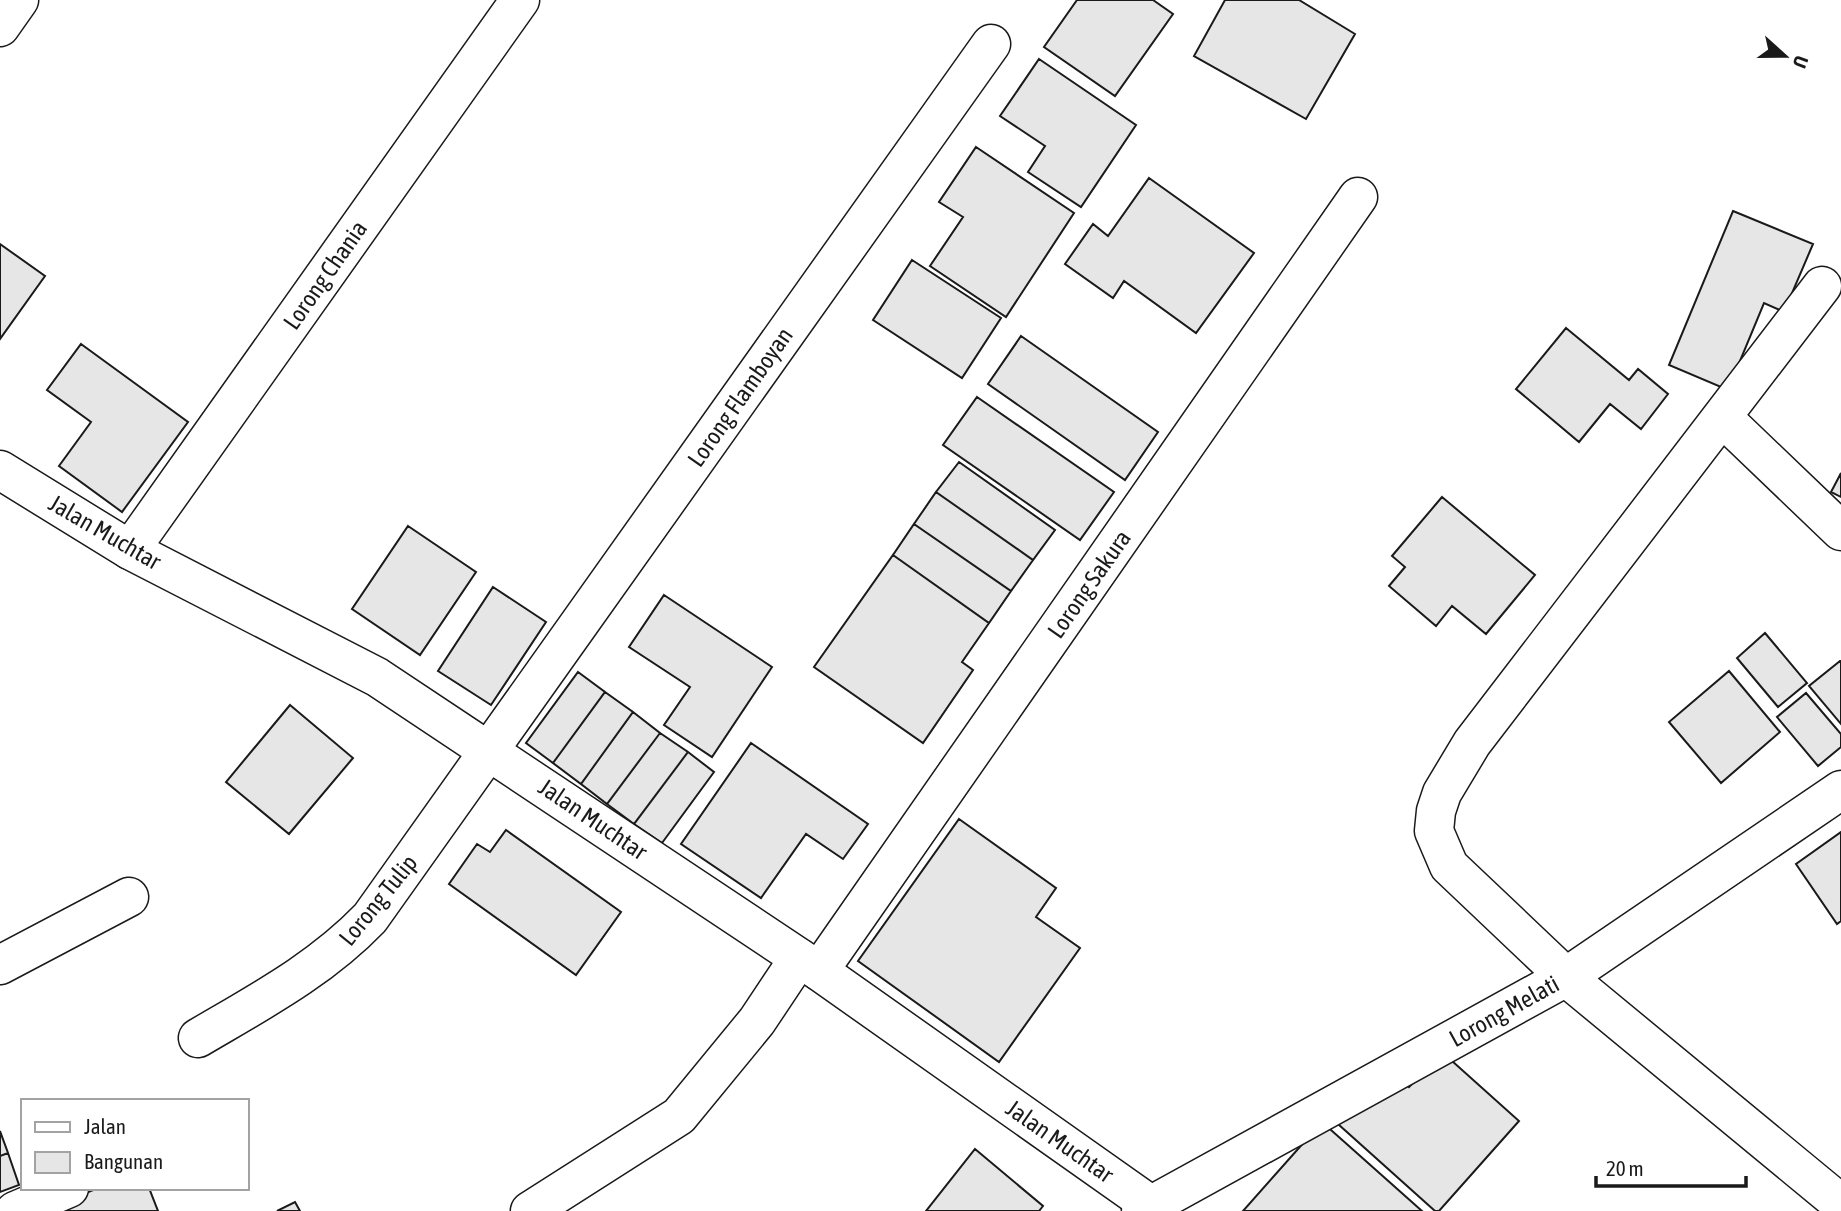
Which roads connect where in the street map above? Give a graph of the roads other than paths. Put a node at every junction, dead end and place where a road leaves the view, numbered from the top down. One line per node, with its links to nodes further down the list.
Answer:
1 (19, 0): 3 (street)
2 (520, 0): 10 (street, Lorong Chania)
3 (0, 27)
4 (991, 44): 11 (street, Lorong Flamboyan)
5 (1358, 197): 14 (street, Lorong Sakura)
6 (1822, 286): 7 (street)
7 (1721, 418): 9 (street); 16 (street)
8 (0, 470): 10 (street, Jalan Muchtar)
9 (1841, 531)
10 (130, 550): 11 (street, Jalan Muchtar)
11 (490, 750): 14 (street, Jalan Muchtar); 17 (street, Lorong Tulip)
12 (1841, 790): 16 (street, Lorong Melati)
13 (129, 897): 15 (street)
14 (809, 964): 20 (street, Jalan Muchtar); 22 (street, Lorong Sakura)
15 (0, 965)
16 (1566, 977): 19 (street); 20 (street, Lorong Melati)
17 (198, 1038)
18 (64, 1190): 21 (street)
19 (1841, 1205)
20 (1150, 1209)
21 (15, 1211)
22 (530, 1211)

